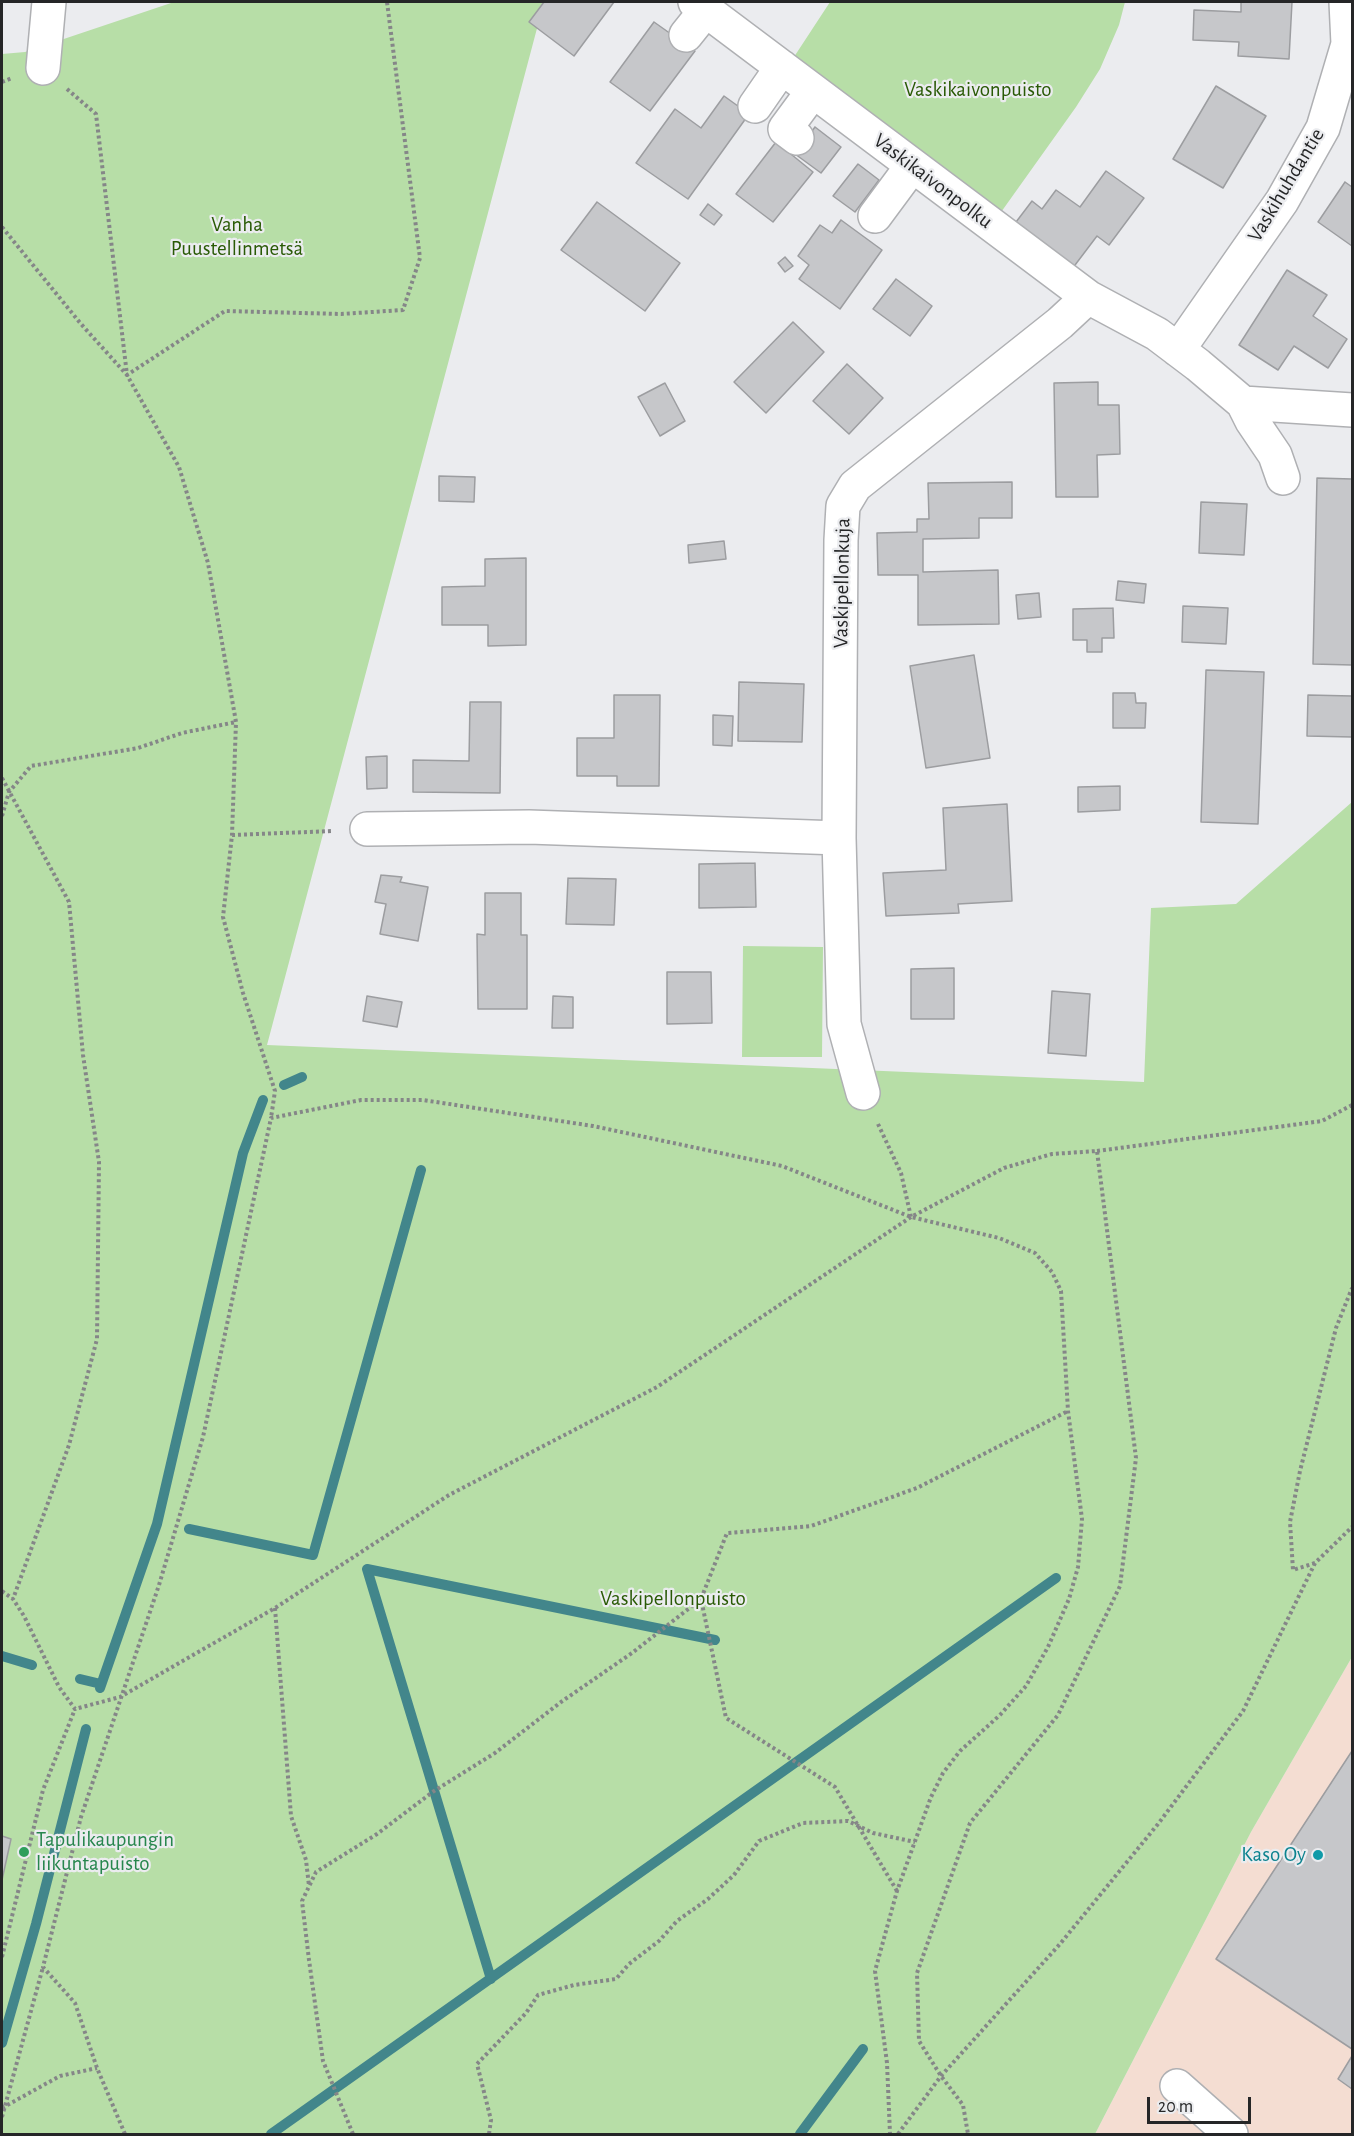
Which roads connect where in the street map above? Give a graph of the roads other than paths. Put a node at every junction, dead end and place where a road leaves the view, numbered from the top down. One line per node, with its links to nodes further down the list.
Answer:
1 (49, 2): 5 (street)
2 (1346, 2): 12 (street, Vaskihuhdantie)
3 (696, 15): 4 (street, Vaskikaivonpolku)
4 (782, 67): 6 (street, Vaskikaivonpolku); 7 (street)
5 (43, 68)
6 (813, 91): 8 (street); 9 (street, Vaskikaivonpolku)
7 (755, 106)
8 (797, 138)
9 (912, 166): 10 (street); 11 (street, Vaskikaivonpolku)
10 (875, 216)
11 (1088, 297): 12 (street, Vaskikaivonpolku); 17 (street, Vaskipellonkuja)
12 (1178, 350): 13 (street, Vaskikaivonpolku)
13 (1243, 403): 14 (street); 15 (street)
14 (1353, 410)
15 (1283, 478)
16 (367, 829): 17 (street)
17 (839, 838): 18 (street, Vaskipellonkuja)
18 (863, 1093)
19 (1177, 2086): 20 (street)
20 (1231, 2134)

